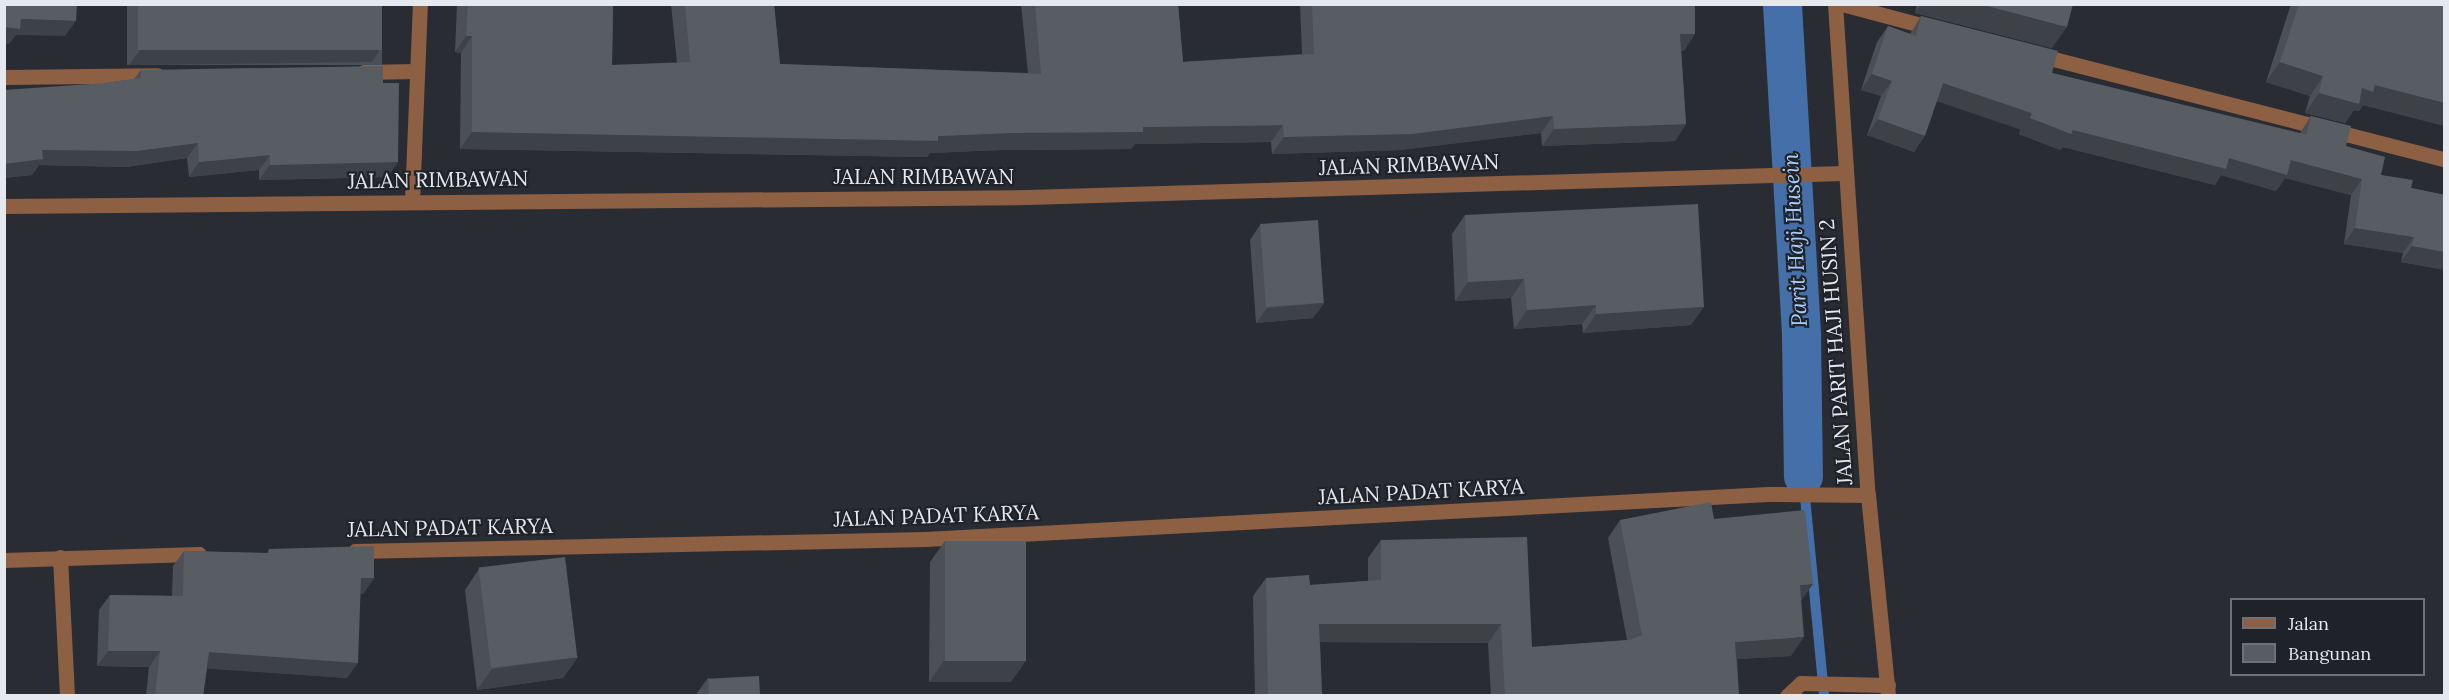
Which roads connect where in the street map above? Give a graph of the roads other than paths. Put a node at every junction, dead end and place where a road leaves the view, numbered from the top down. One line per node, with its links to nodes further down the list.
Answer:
1 (420, 4): 6 (street)
2 (1834, 4): 11 (street, JALAN PARIT HAJI HUSIN 2)
3 (1842, 4): 4 (street)
4 (1958, 34)
5 (2016, 49): 10 (street)
6 (415, 71): 7 (street); 12 (street)
7 (345, 72)
8 (180, 75): 9 (street)
9 (4, 77)
10 (2445, 159)
11 (1843, 173): 12 (street, JALAN RIMBAWAN); 14 (street, JALAN PARIT HAJI HUSIN 2)
12 (412, 201): 13 (street, JALAN RIMBAWAN)
13 (4, 206)
14 (1868, 495): 15 (street, JALAN PADAT KARYA); 19 (street, JALAN PARIT HAJI HUSIN 2)
15 (332, 552)
16 (214, 554): 17 (street)
17 (60, 557): 18 (street); 20 (street)
18 (4, 560)
19 (1888, 690): 21 (street)
20 (67, 696)
21 (1787, 696)

